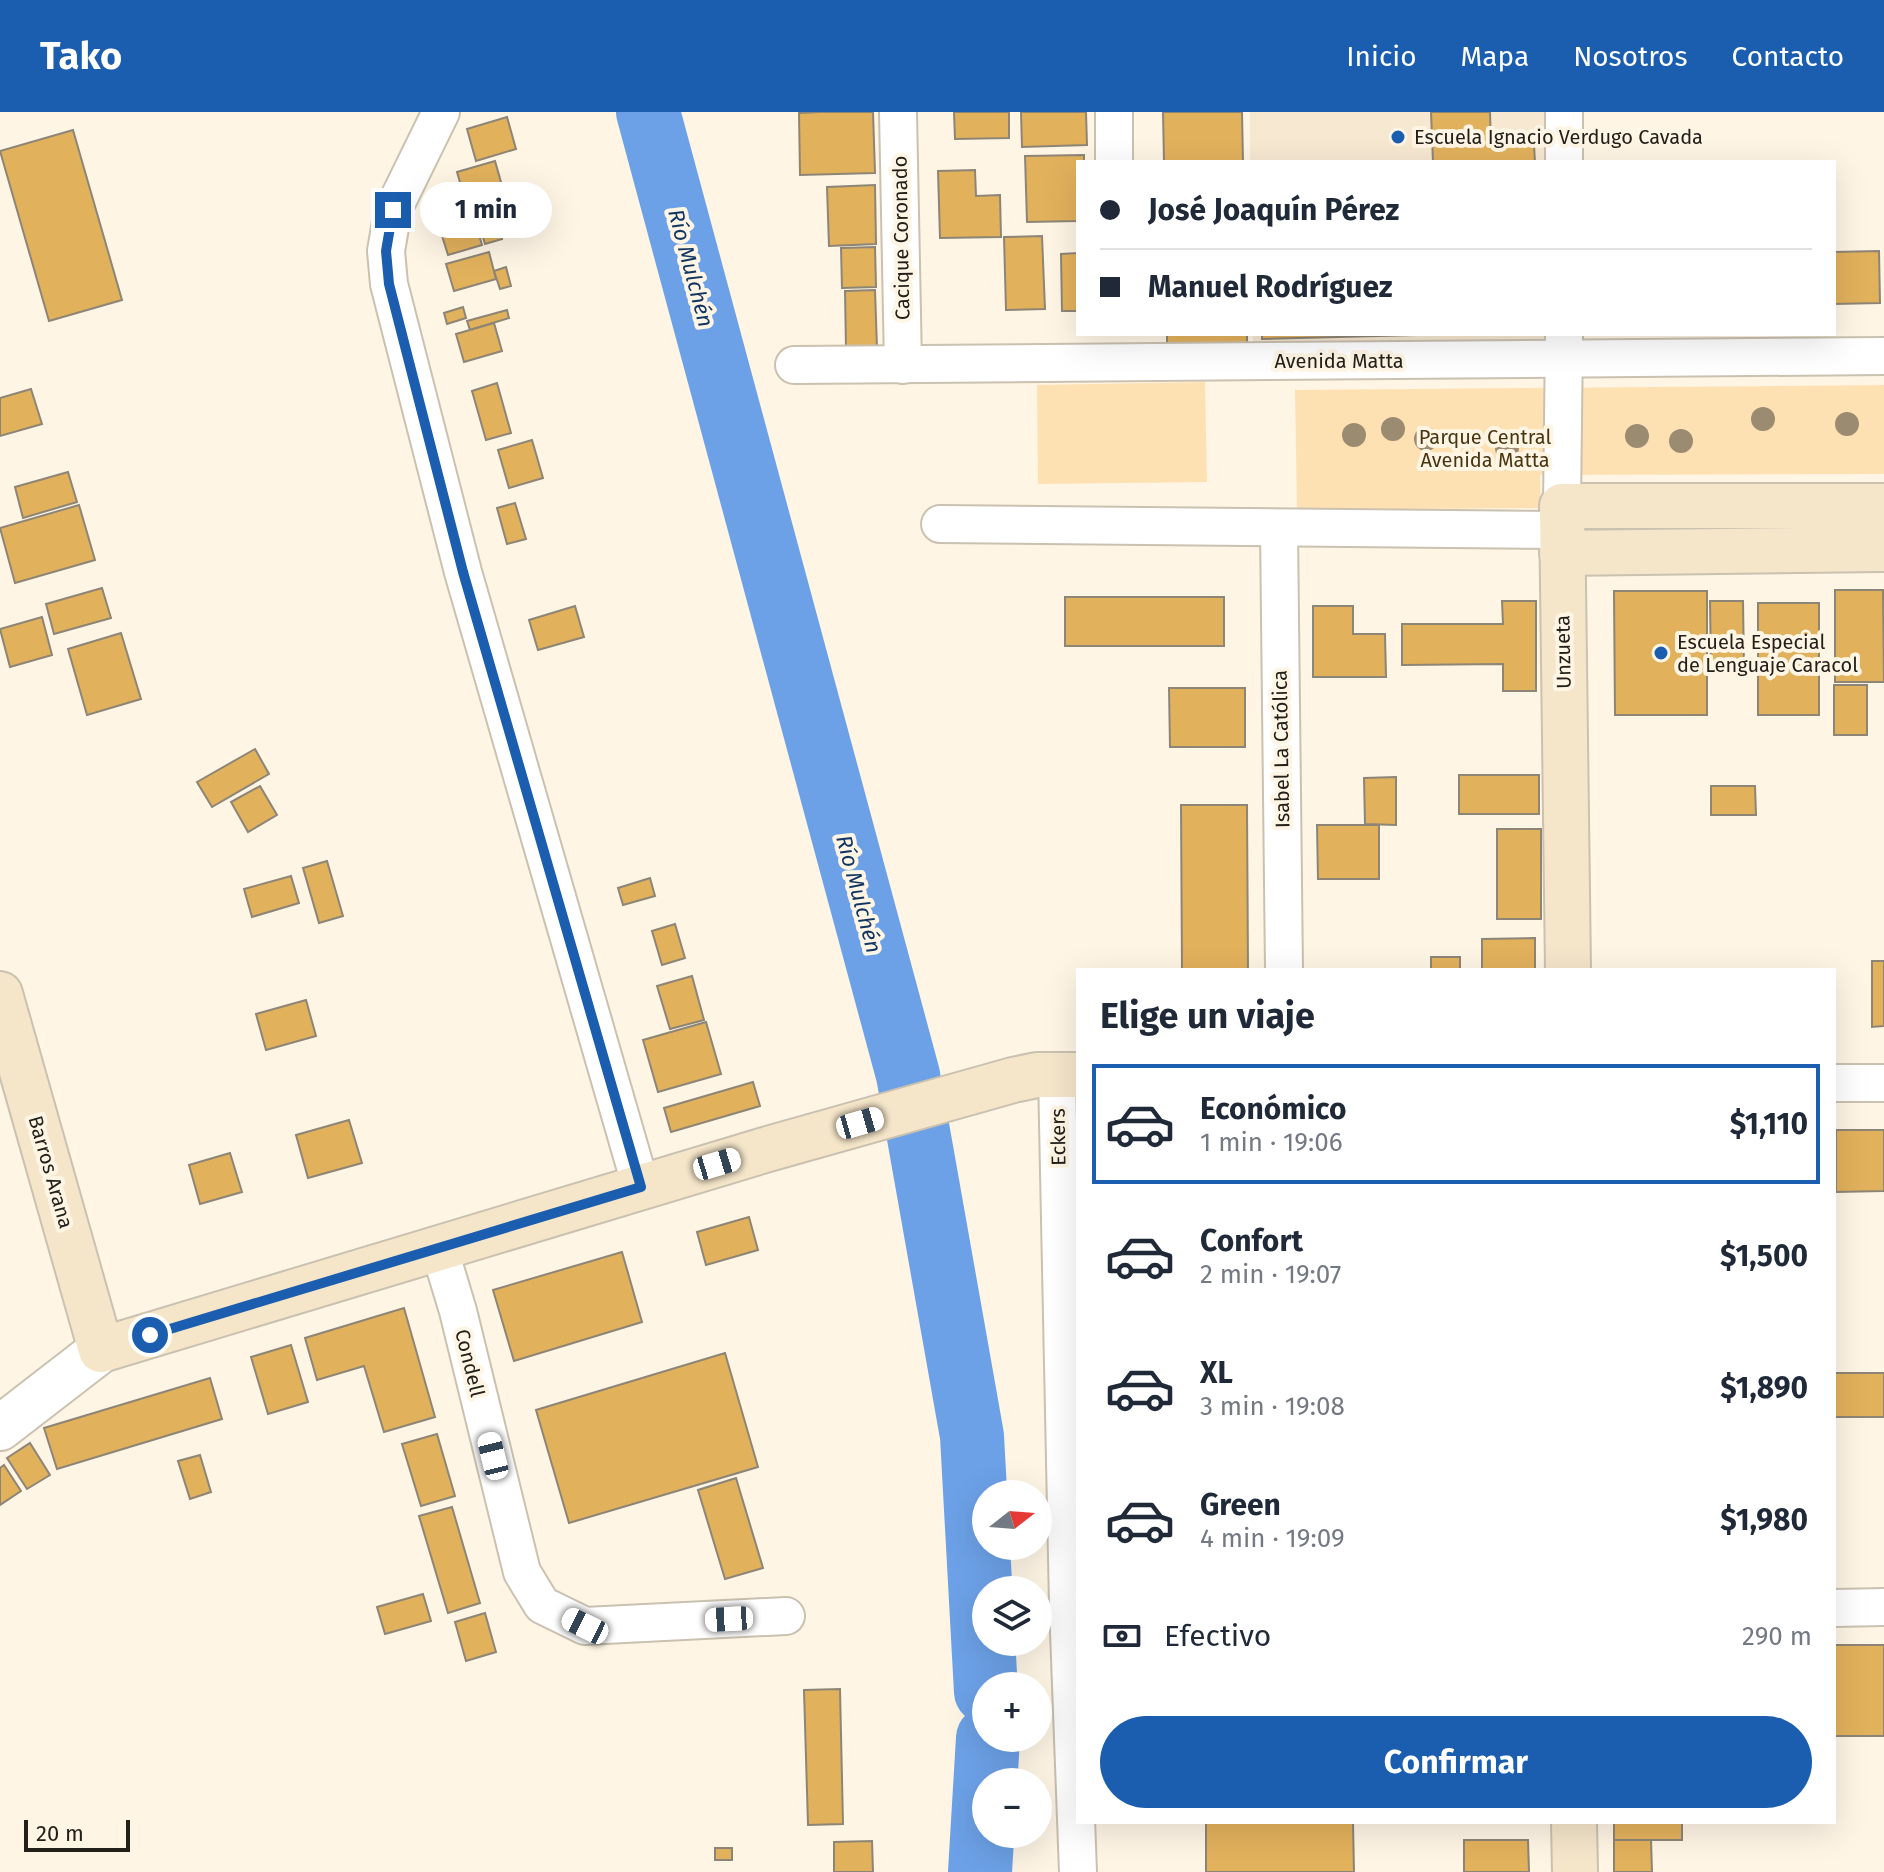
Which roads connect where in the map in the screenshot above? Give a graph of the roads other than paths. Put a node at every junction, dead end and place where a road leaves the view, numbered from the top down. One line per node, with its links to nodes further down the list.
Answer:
1 (441, 112): 23 (street)
2 (898, 112): 11 (street, Cacique Coronado)
3 (1114, 112): 5 (street)
4 (1564, 112): 6 (street)
5 (1114, 160)
6 (1564, 160)
7 (1564, 346): 8 (street, Avenida Matta); 9 (street, Avenida Matta); 15 (street, Unzueta)
8 (1116, 348): 11 (street, Avenida Matta)
9 (1884, 356)
10 (794, 365): 11 (street, Avenida Matta)
11 (903, 365)
12 (1884, 506): 15 (main road)
13 (940, 524): 14 (street)
14 (1279, 529): 15 (street); 17 (street, Isabel La Católica)
15 (1562, 530): 16 (main road); 18 (main road, Unzueta)
16 (1884, 549)
17 (1284, 968)
18 (1568, 968)
19 (0, 994): 25 (main road, Barros Arana)
20 (1068, 1075): 23 (main road); 27 (street, Eckers)
21 (1836, 1083): 22 (street)
22 (1884, 1083)
23 (641, 1187): 24 (main road)
24 (439, 1248): 25 (main road); 30 (street, Condell)
25 (101, 1350): 26 (street)
26 (0, 1428)
27 (1073, 1605): 31 (street, Eckers)
28 (1884, 1607): 29 (street)
29 (1836, 1608)
30 (786, 1616)
31 (1076, 1765)
32 (1077, 1824): 34 (street, Eckers)
33 (1574, 1824): 35 (main road)
34 (1078, 1872)
35 (1575, 1872)

